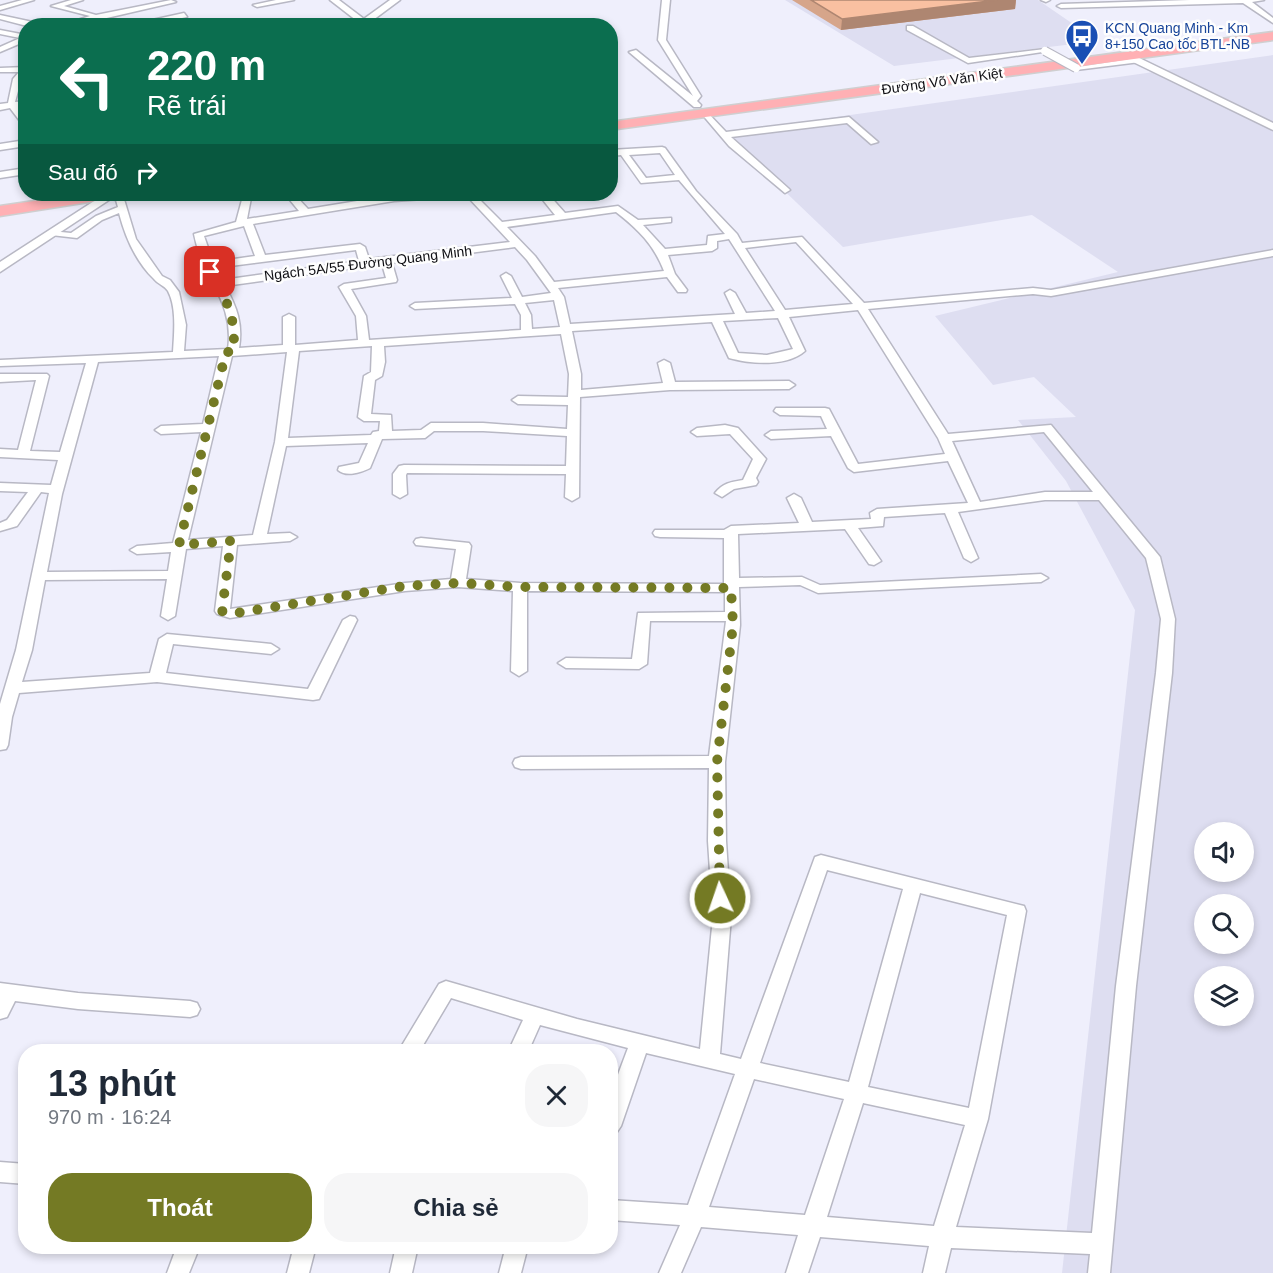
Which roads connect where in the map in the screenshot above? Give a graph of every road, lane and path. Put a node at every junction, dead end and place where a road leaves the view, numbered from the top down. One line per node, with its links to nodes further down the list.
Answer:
1 (17, 0): 15 (street)
2 (30, 0): 15 (street)
3 (79, 0): 17 (street)
4 (290, 0): 14 (street)
5 (334, 0): 22 (street)
6 (396, 0): 23 (street)
7 (666, 0): 41 (street)
8 (1245, 0): 9 (street); 12 (street); 25 (street)
9 (1260, 0)
10 (171, 1): 18 (street); 21 (street)
11 (1114, 2): 12 (street); 16 (street)
12 (1158, 2)
13 (114, 4): 17 (street)
14 (257, 5)
15 (0, 6)
16 (1060, 6)
17 (78, 12): 18 (street)
18 (98, 16): 20 (street)
19 (0, 17): 24 (street)
20 (91, 18)
21 (187, 18)
22 (354, 18)
23 (370, 18)
24 (18, 21)
25 (1273, 21)
26 (910, 28): 36 (street)
27 (1273, 28): 35 (highway, Đường Võ Văn Kiệt)
28 (0, 32): 29 (street)
29 (18, 35)
30 (1273, 36): 35 (highway, Đường Võ Văn Kiệt)
31 (18, 41): 32 (street)
32 (1, 48): 33 (street)
33 (18, 49)
34 (633, 52): 41 (street)
35 (1138, 55): 36 (highway, Đường Võ Văn Kiệt); 36 (street, bridge); 41 (highway, Đường Võ Văn Kiệt); 46 (street); 48 (street)
36 (976, 65): 41 (highway, Đường Võ Văn Kiệt)
37 (18, 69): 38 (street)
38 (0, 70)
39 (18, 78): 42 (street)
40 (18, 106): 42 (street)
41 (698, 106): 44 (highway, Đường Võ Văn Kiệt); 47 (highway, Đường Võ Văn Kiệt); 49 (street)
42 (12, 107): 43 (street); 45 (street)
43 (0, 109)
44 (618, 115)
45 (18, 116)
46 (1273, 118)
47 (618, 124)
48 (1273, 128)
49 (725, 135): 50 (street); 58 (street)
50 (874, 142)
51 (18, 144): 52 (street)
52 (0, 147)
53 (618, 152): 54 (street)
54 (623, 152): 57 (street); 57 (street)
55 (18, 172): 56 (street)
56 (0, 175)
57 (681, 177): 78 (street)
58 (785, 190)
59 (18, 200): 68 (highway)
60 (65, 201): 70 (highway)
61 (100, 201): 77 (street)
62 (121, 201): 69 (street)
63 (246, 201): 74 (street)
64 (295, 201): 71 (street)
65 (376, 201): 71 (street)
66 (476, 201): 76 (street)
67 (549, 201): 72 (street)
68 (0, 203)
69 (123, 208): 77 (street); 106 (street)
70 (0, 211)
71 (306, 213): 74 (street)
72 (561, 215): 75 (street); 76 (street)
73 (668, 220): 75 (street)
74 (244, 222): 82 (street); 85 (street)
75 (636, 223): 80 (street)
76 (501, 225): 79 (street)
77 (55, 233): 86 (street)
78 (736, 241): 80 (street); 96 (street); 97 (street)
79 (518, 244): 83 (street, Ngách 5A/55 Đường Quang Minh); 90 (street)
80 (662, 252): 87 (street)
81 (1273, 253): 96 (street)
82 (261, 258): 84 (street); 85 (street)
83 (386, 260): 84 (street, Ngách 5A/55 Đường Quang Minh); 103 (street)
84 (365, 262): 89 (street, Ngách 5A/55 Đường Quang Minh)
85 (208, 266): 89 (street)
86 (0, 267)
87 (670, 274): 90 (street); 91 (street)
88 (506, 276): 94 (street)
89 (218, 284): 105 (street)
90 (550, 286): 93 (street)
91 (682, 290)
92 (730, 293): 98 (street)
93 (558, 296): 94 (street); 101 (street)
94 (519, 300): 95 (street); 102 (street)
95 (415, 306)
96 (861, 307): 97 (street); 123 (street)
97 (782, 314): 98 (street); 100 (street)
98 (742, 316): 100 (street)
99 (289, 317): 104 (street)
100 (716, 318): 101 (street)
101 (567, 329): 102 (street); 113 (street)
102 (527, 333): 103 (street)
103 (371, 344): 104 (street); 122 (street)
104 (291, 349): 105 (street); 124 (street)
105 (230, 352): 106 (street); 116 (street)
106 (178, 355): 107 (street)
107 (93, 359): 108 (street); 127 (street)
108 (0, 363)
109 (664, 363): 112 (street)
110 (0, 378): 126 (street)
111 (789, 385): 112 (street)
112 (670, 386): 113 (street)
113 (574, 398): 114 (street); 120 (street)
114 (518, 400)
115 (780, 411): 119 (street)
116 (207, 428): 117 (street); 150 (street)
117 (161, 430)
118 (697, 432): 134 (street)
119 (837, 432): 121 (street); 128 (street)
120 (574, 433): 122 (street); 130 (street)
121 (771, 435)
122 (380, 437): 124 (street); 129 (street)
123 (944, 438): 128 (street); 136 (street)
124 (281, 442): 147 (street)
125 (0, 453): 126 (street)
126 (23, 454): 127 (street)
127 (65, 456): 133 (street)
128 (952, 457): 139 (street)
129 (344, 470)
130 (573, 470): 135 (street); 137 (street)
131 (0, 487): 132 (street)
132 (37, 488): 133 (street); 142 (street)
133 (56, 489): 155 (street)
134 (722, 493)
135 (400, 494)
136 (1103, 496): 139 (street); 190 (street)
137 (572, 497)
138 (794, 498): 143 (street)
139 (976, 507): 140 (street)
140 (951, 508): 141 (street); 152 (street)
141 (849, 525): 143 (street); 153 (street)
142 (0, 527)
143 (808, 527): 145 (street)
144 (660, 532): 145 (street)
145 (731, 534): 158 (street)
146 (290, 537): 147 (street)
147 (259, 539): 148 (street)
148 (231, 541): 150 (street); 157 (street)
149 (421, 542): 157 (street)
150 (179, 546): 151 (street); 154 (street)
151 (137, 550)
152 (971, 558)
153 (874, 561)
154 (173, 575): 155 (street); 160 (street)
155 (40, 576): 167 (street)
156 (1041, 578): 158 (street)
157 (458, 583): 159 (street)
158 (731, 586): 159 (street); 161 (street)
159 (520, 587): 165 (street)
160 (168, 616)
161 (732, 617): 164 (street); 169 (street)
162 (350, 620): 166 (street)
163 (271, 649): 166 (street)
164 (566, 663)
165 (519, 670)
166 (158, 677): 167 (street)
167 (13, 688): 168 (street)
168 (0, 745)
169 (717, 762): 170 (street); 179 (street)
170 (521, 763)
171 (913, 885): 180 (street); 181 (street); 183 (street)
172 (5, 992): 173 (street); 174 (street)
173 (190, 1009)
174 (0, 1011)
175 (534, 1017): 176 (street); 177 (street); 178 (street)
176 (640, 1043): 179 (street); 182 (street)
177 (413, 1044)
178 (522, 1044)
179 (709, 1059): 180 (street)
180 (749, 1069): 181 (street); 187 (street)
181 (856, 1093): 183 (street); 188 (street)
182 (618, 1104)
183 (977, 1119): 189 (street)
184 (0, 1172): 185 (street)
185 (18, 1173)
186 (618, 1210): 187 (street)
187 (695, 1215): 188 (street); 199 (street)
188 (814, 1226): 189 (street); 200 (street)
189 (942, 1237): 190 (street); 201 (street)
190 (1102, 1244): 202 (street)
191 (186, 1254): 195 (street)
192 (303, 1254): 196 (street)
193 (405, 1254): 197 (street)
194 (515, 1254): 198 (street)
195 (178, 1273)
196 (298, 1273)
197 (401, 1273)
198 (510, 1273)
199 (670, 1273)
200 (797, 1273)
201 (934, 1273)
202 (1099, 1273)

